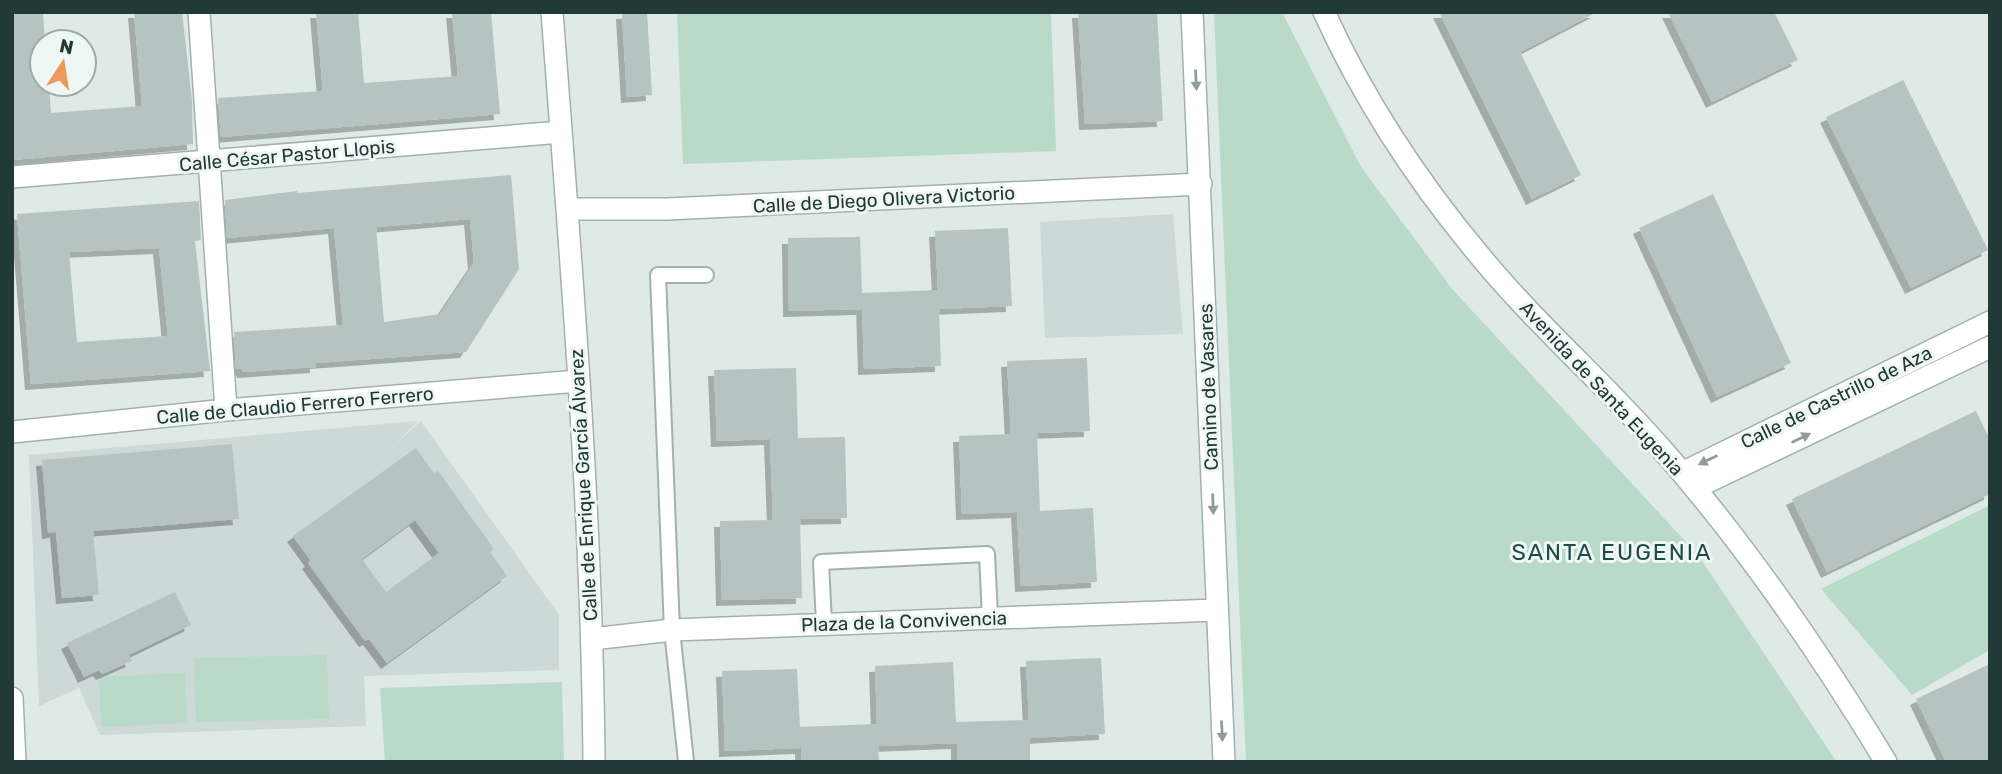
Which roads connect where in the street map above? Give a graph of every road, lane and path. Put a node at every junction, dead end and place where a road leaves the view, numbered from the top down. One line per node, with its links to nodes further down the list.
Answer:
1 (199, 12): 6 (street)
2 (552, 12): 5 (street, Calle de Enrique García Álvarez)
3 (1192, 12): 8 (street, Camino de Vasares, one-way to 8)
4 (1324, 12): 16 (street, Avenida de Santa Eugenia)
5 (561, 132): 6 (street, Calle César Pastor Llopis); 9 (street, Calle de Enrique García Álvarez)
6 (208, 161): 7 (street, Calle César Pastor Llopis); 14 (street)
7 (12, 177)
8 (1200, 184): 9 (street, Calle de Diego Olivera Victorio); 17 (street, Camino de Vasares, one-way to 17)
9 (568, 209): 13 (street, Calle de Enrique García Álvarez)
10 (706, 275): 20 (lane)
11 (1990, 323): 16 (street, Calle de Castrillo de Aza, one-way to 16)
12 (1990, 348): 16 (street, Calle de Castrillo de Aza, one-way to 12)
13 (578, 381): 14 (street, Calle de Claudio Ferrero Ferrero); 21 (street, Calle de Enrique García Álvarez)
14 (226, 410): 15 (street, Calle de Claudio Ferrero Ferrero)
15 (12, 432)
16 (1688, 480): 27 (street, Avenida de Santa Eugenia)
17 (1217, 610): 18 (street, Plaza de la Convivencia); 26 (street, Camino de Vasares, one-way to 26)
18 (990, 618): 19 (street, Plaza de la Convivencia); 19 (lane)
19 (824, 624): 20 (street, Plaza de la Convivencia)
20 (672, 630): 21 (street, Plaza de la Convivencia); 23 (lane)
21 (592, 639): 25 (street, Calle de Enrique García Álvarez)
22 (12, 698): 24 (street)
23 (686, 761)
24 (15, 762)
25 (594, 762)
26 (1224, 762)
27 (1886, 762)

